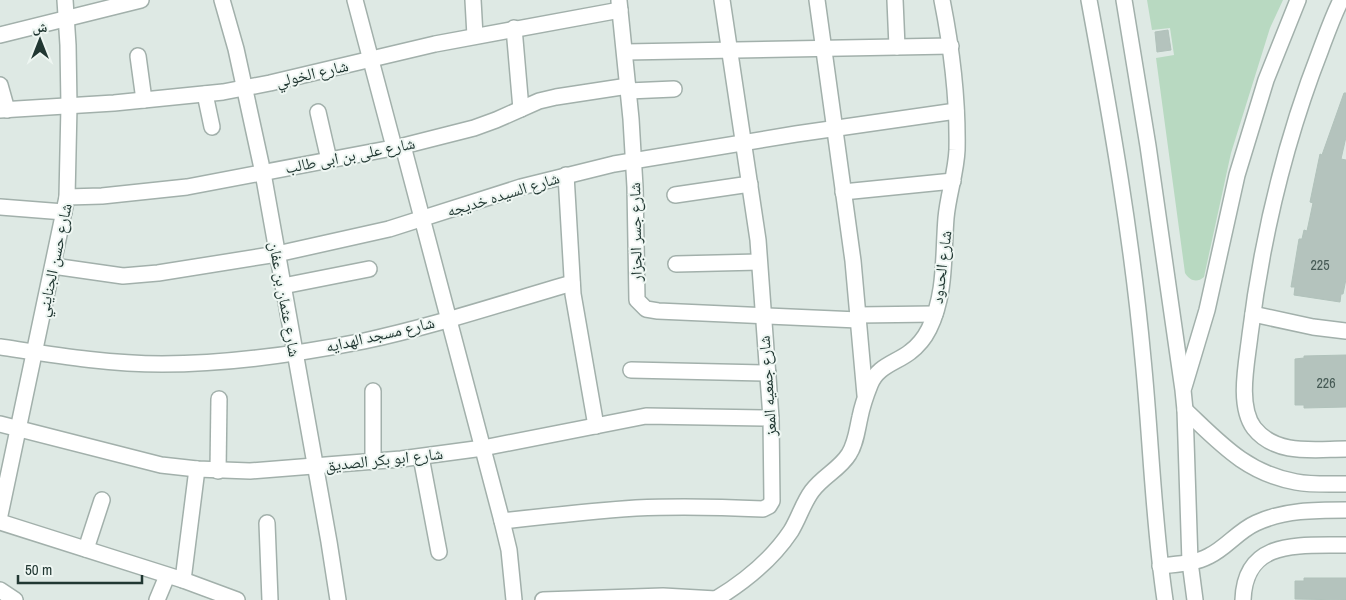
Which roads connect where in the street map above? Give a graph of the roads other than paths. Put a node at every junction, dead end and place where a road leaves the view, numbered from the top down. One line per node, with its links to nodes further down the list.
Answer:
1 (65, 0): 16 (street, شارع حسن الجنايني)
2 (141, 0): 14 (street)
3 (222, 0): 28 (street, شارع عثمان بن عفان)
4 (355, 0): 26 (street)
5 (473, 0): 19 (street)
6 (722, 0): 23 (street, شارع جمعيه المعز)
7 (817, 0): 22 (street)
8 (895, 0): 21 (street)
9 (942, 0): 20 (street, شارع الحدود)
10 (1089, 0): 99 (street)
11 (1124, 0): 72 (street)
12 (1298, 0): 72 (street)
13 (1339, 3): 62 (street)
14 (116, 4): 16 (street)
15 (620, 5): 17 (street, شارع الخولي); 24 (street, شارع جسر الجزار)
16 (67, 19): 18 (street); 33 (street, شارع حسن الجنايني)
17 (514, 28): 19 (street, شارع الخولي); 34 (street)
18 (0, 35)
19 (475, 36): 26 (street, شارع الخولي)
20 (951, 46): 21 (street); 36 (street, شارع الحدود)
21 (897, 47): 22 (street)
22 (824, 48): 23 (street); 39 (street)
23 (730, 50): 24 (street); 40 (street, شارع جمعيه المعز)
24 (624, 52): 29 (street, شارع جسر الجزار)
25 (138, 56): 32 (street)
26 (372, 60): 28 (street, شارع الخولي); 41 (street)
27 (0, 85): 35 (street)
28 (245, 88): 31 (street, شارع الخولي); 44 (street, شارع عثمان بن عفان)
29 (628, 89): 30 (street, شارع على بن ابى طالب); 34 (street, شارع على بن ابى طالب); 43 (street, شارع جسر الجزار)
30 (674, 89)
31 (205, 94): 32 (street, شارع الخولي); 38 (street)
32 (144, 100): 33 (street, شارع الخولي)
33 (69, 106): 35 (street, شارع الخولي); 50 (street, شارع حسن الجنايني)
34 (521, 109): 41 (street, شارع على بن ابى طالب)
35 (3, 110)
36 (956, 111): 39 (street, شارع السيده خديجه); 46 (street, شارع الحدود)
37 (318, 112): 42 (street)
38 (212, 127)
39 (835, 129): 40 (street, شارع السيده خديجه); 48 (street)
40 (744, 143): 43 (street, شارع السيده خديجه); 47 (street, شارع جمعيه المعز)
41 (399, 147): 42 (street, شارع على بن ابى طالب); 53 (street)
42 (329, 160): 44 (street, شارع على بن ابى طالب)
43 (634, 161): 45 (street, شارع السيده خديجه); 63 (street, شارع جسر الجزار)
44 (263, 173): 50 (street, شارع على بن ابى طالب); 54 (street, شارع عثمان بن عفان)
45 (566, 175): 53 (street, شارع السيده خديجه); 59 (street)
46 (953, 181): 48 (street); 61 (street, شارع الحدود)
47 (750, 184): 49 (street); 55 (street, شارع جمعيه المعز)
48 (843, 192): 64 (street)
49 (675, 195)
50 (67, 197): 52 (street, شارع حسن الجنايني)
51 (0, 208): 52 (street)
52 (64, 212): 57 (street, شارع حسن الجنايني)
53 (422, 219): 54 (street, شارع السيده خديجه); 65 (street)
54 (278, 254): 57 (street, شارع السيده خديجه); 60 (street, شارع عثمان بن عفان)
55 (759, 262): 56 (street); 63 (street, شارع جمعيه المعز)
56 (676, 264)
57 (53, 266): 68 (street, شارع حسن الجنايني)
58 (369, 269): 60 (street)
59 (572, 283): 65 (street, شارع مسجد الهدايه); 79 (street)
60 (283, 286): 69 (street, شارع عثمان بن عفان)
61 (935, 314): 64 (street, شارع جسر الجزار); 75 (street, شارع الحدود)
62 (1253, 314): 66 (street); 82 (street)
63 (762, 315): 64 (street, شارع جسر الجزار); 71 (street, شارع جمعيه المعز)
64 (858, 317): 75 (street)
65 (449, 319): 69 (street, شارع مسجد الهدايه); 81 (street)
66 (1346, 331)
67 (0, 347): 68 (street, شارع مسجد الهدايه)
68 (35, 352): 69 (street, شارع مسجد الهدايه); 80 (street, شارع حسن الجنايني)
69 (294, 352): 85 (street, شارع عثمان بن عفان)
70 (631, 370): 71 (street)
71 (768, 372): 77 (street, شارع جمعيه المعز)
72 (1183, 390): 76 (street)
73 (372, 391): 84 (street)
74 (219, 399): 87 (street)
75 (865, 399): 110 (street, شارع الحدود)
76 (1185, 410): 88 (street); 98 (street)
77 (771, 418): 79 (street, شارع ابو بكر الصديق); 92 (street, شارع جمعيه المعز)
78 (0, 424): 80 (street, شارع ابو بكر الصديق)
79 (596, 426): 81 (street, شارع ابو بكر الصديق)
80 (18, 428): 86 (street, شارع ابو بكر الصديق); 91 (street, شارع حسن الجنايني)
81 (483, 448): 83 (street, شارع ابو بكر الصديق); 92 (street)
82 (1346, 449)
83 (421, 456): 84 (street, شارع ابو بكر الصديق); 97 (street)
84 (373, 462): 85 (street, شارع ابو بكر الصديق)
85 (315, 467): 87 (street, شارع ابو بكر الصديق); 107 (street, شارع عثمان بن عفان)
86 (197, 470): 87 (street, شارع ابو بكر الصديق); 101 (street)
87 (218, 470)
88 (1346, 484)
89 (102, 500): 96 (street)
90 (1346, 510): 98 (street)
91 (0, 516)
92 (502, 521): 108 (street)
93 (0, 522): 96 (street)
94 (267, 523): 106 (street)
95 (1346, 545): 113 (street)
96 (86, 549): 100 (street)
97 (439, 552)
98 (1190, 562): 99 (street); 112 (street)
99 (1160, 566): 111 (street)
100 (167, 576): 101 (street); 104 (street)
101 (183, 580): 105 (street)
102 (0, 590): 103 (street)
103 (15, 600)
104 (158, 600)
105 (237, 600)
106 (270, 600)
107 (338, 600)
108 (514, 600)
109 (543, 600): 110 (street)
110 (716, 600)
111 (1165, 600)
112 (1195, 600)
113 (1243, 600)

